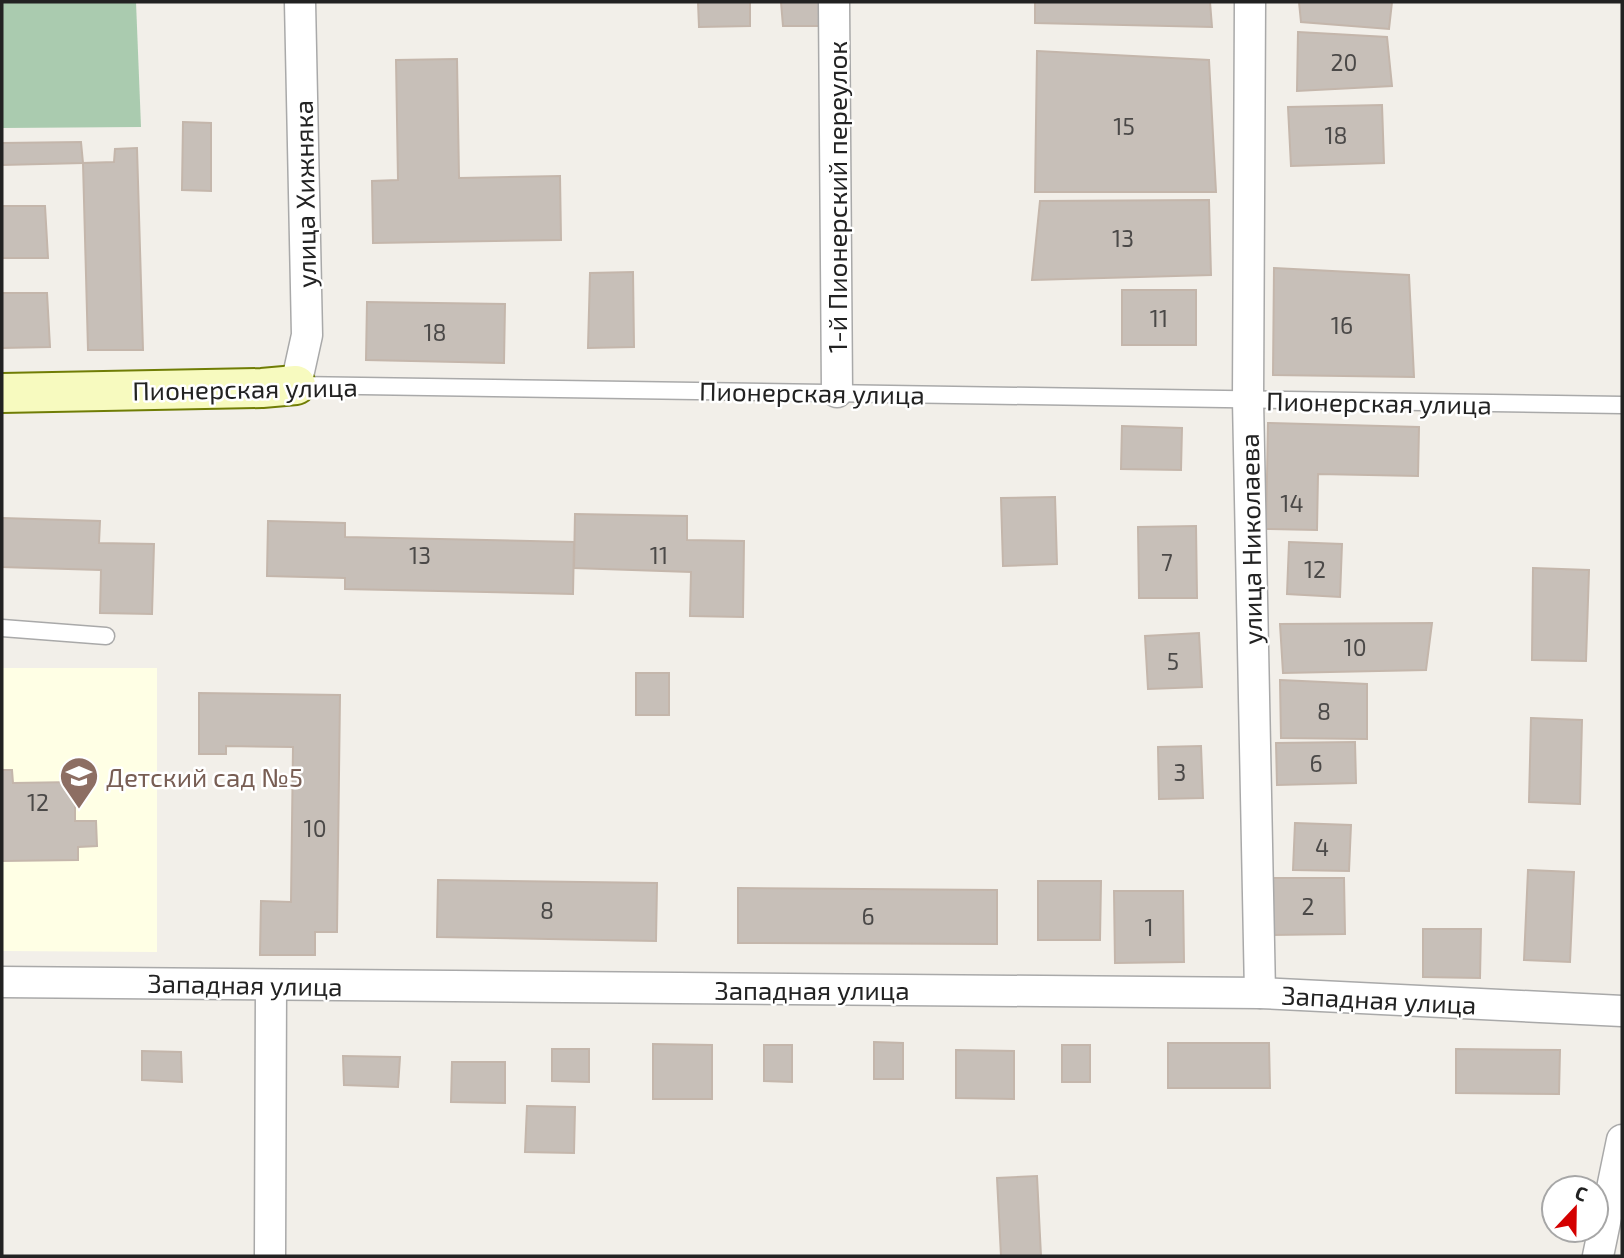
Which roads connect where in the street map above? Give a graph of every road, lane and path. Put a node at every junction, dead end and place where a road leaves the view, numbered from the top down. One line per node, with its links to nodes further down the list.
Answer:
1 (300, 2): 4 (street, улица Хижняка)
2 (834, 2): 5 (street, 1-й Пионерский переулок)
3 (1250, 2): 7 (street, улица Николаева)
4 (296, 385): 5 (lane, Пионерская улица); 6 (street, Пионерская улица)
5 (837, 392): 7 (lane, Пионерская улица)
6 (2, 393)
7 (1248, 400): 8 (lane, Пионерская улица); 13 (street, улица Николаева)
8 (1622, 405)
9 (2, 628): 10 (lane)
10 (106, 636)
11 (2, 982): 12 (street, Западная улица)
12 (271, 985): 13 (street, Западная улица); 16 (street)
13 (1260, 993): 14 (street, Западная улица)
14 (1622, 1011)
15 (1622, 1140): 17 (street)
16 (270, 1256)
17 (1598, 1256)

